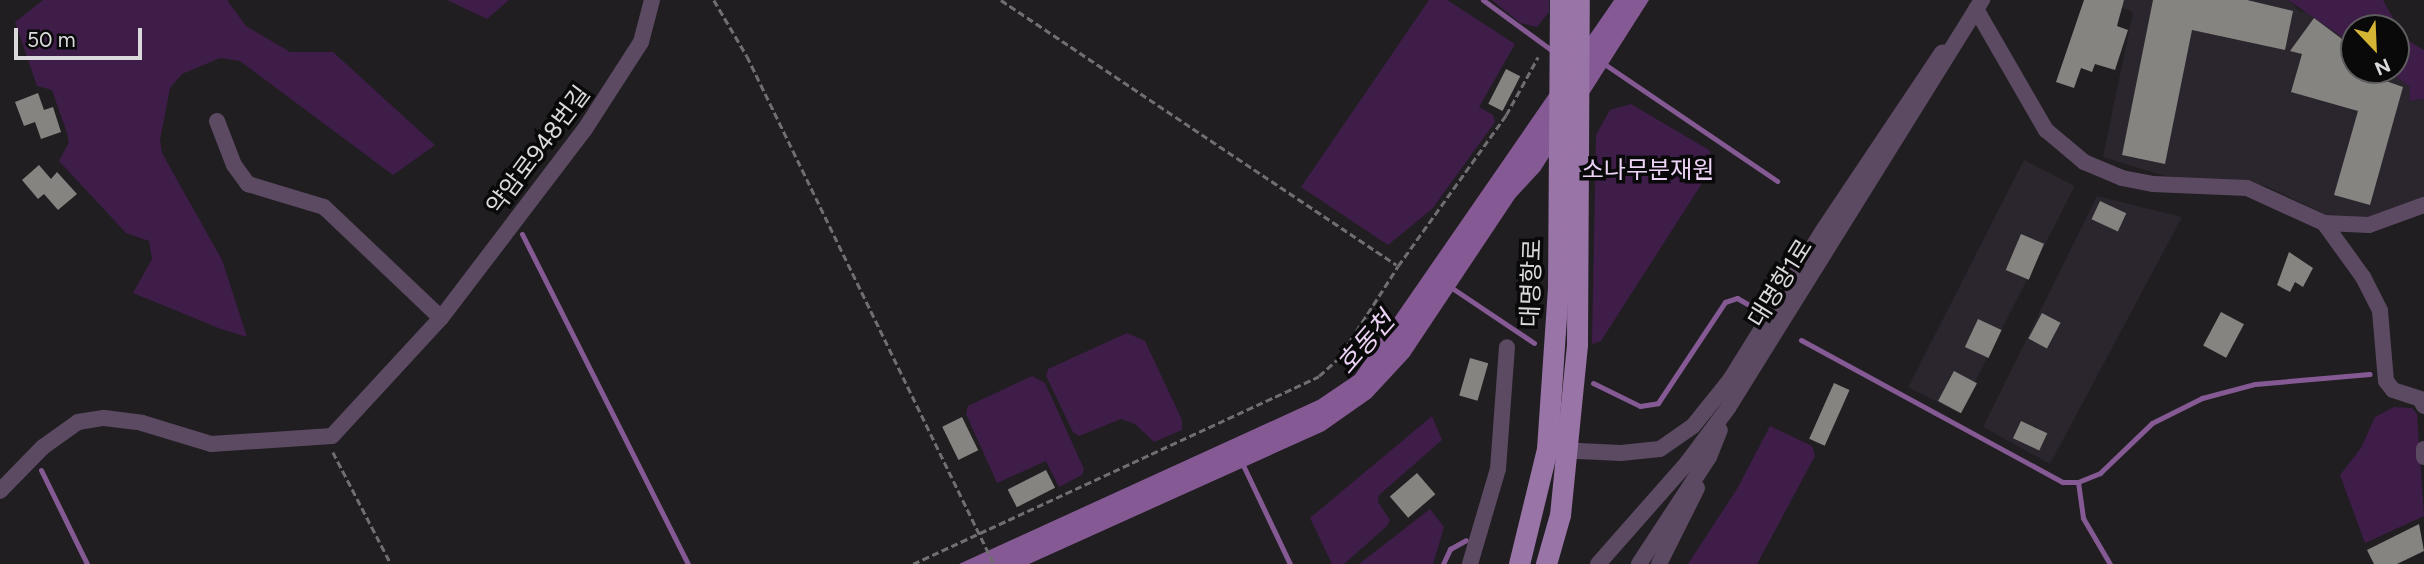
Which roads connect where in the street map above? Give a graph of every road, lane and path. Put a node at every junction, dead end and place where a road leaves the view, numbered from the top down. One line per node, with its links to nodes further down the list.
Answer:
1 (652, 0): 12 (street, 약암로948번길)
2 (714, 0): 22 (path)
3 (1002, 0): 11 (path)
4 (1560, 0): 18 (main road, 대명항로)
5 (1579, 0): 18 (main road, 대명항로)
6 (1979, 5): 10 (street); 15 (street, 대명항1로); 18 (street, 대명항1로)
7 (1538, 57): 11 (path)
8 (217, 121): 12 (street)
9 (2424, 205): 10 (street)
10 (2324, 223): 14 (street)
11 (1398, 266): 22 (path)
12 (441, 318): 16 (street, 약암로948번길)
13 (1507, 347): 26 (street, 대명항로)
14 (2423, 400)
15 (1728, 408): 19 (street); 29 (street, 대명항1로)
16 (326, 439): 21 (street); 23 (path)
17 (2424, 449): 20 (street)
18 (1558, 450): 27 (main road, 대명항로); 28 (main road, 대명항로)
19 (1709, 457): 30 (street); 31 (street)
20 (2424, 457)
21 (0, 491)
22 (978, 533): 24 (path); 25 (path)
23 (391, 564)
24 (913, 564)
25 (994, 564)
26 (1469, 564)
27 (1520, 564)
28 (1546, 564)
29 (1598, 564)
30 (1639, 564)
31 (1659, 564)

